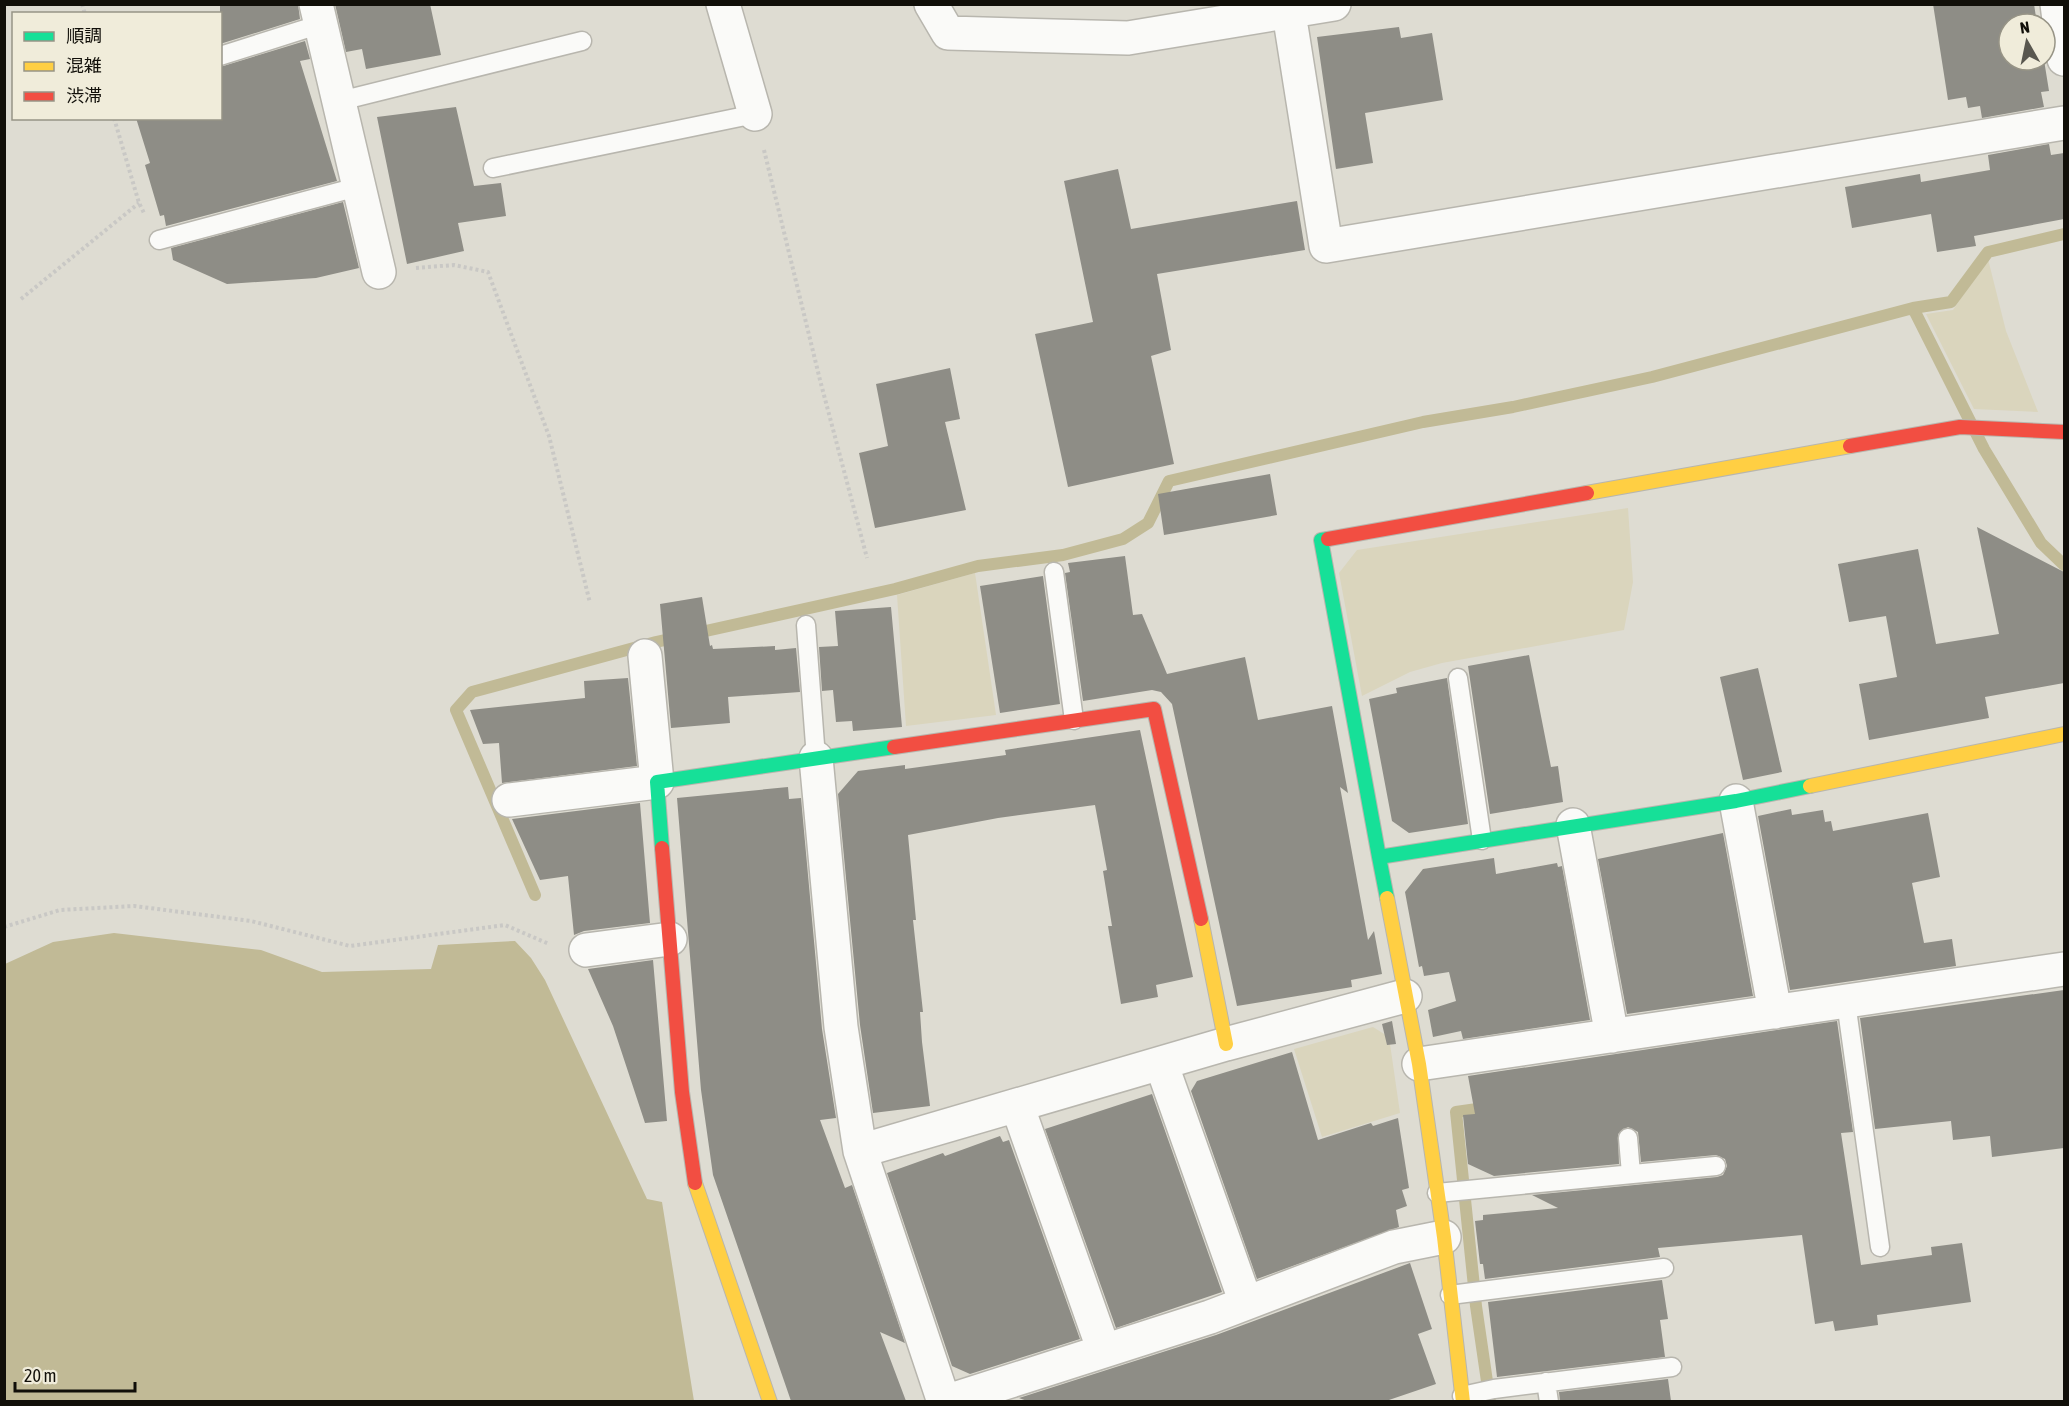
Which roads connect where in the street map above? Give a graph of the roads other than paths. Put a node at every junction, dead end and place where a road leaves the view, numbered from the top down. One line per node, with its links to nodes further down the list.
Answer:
1 (723, 4): 11 (street)
2 (931, 4): 5 (street)
3 (1334, 4): 5 (street)
4 (2057, 4): 9 (street)
5 (1289, 13): 12 (street)
6 (319, 14): 8 (lane); 10 (street)
7 (582, 41): 10 (lane)
8 (222, 55)
9 (2064, 59)
10 (340, 101): 14 (street)
11 (755, 114): 13 (lane)
12 (2064, 123)
13 (493, 168)
14 (361, 186): 15 (lane); 16 (street)
15 (159, 240)
16 (379, 272)
17 (2064, 432): 30 (street)
18 (1054, 572): 22 (lane)
19 (806, 625): 24 (lane)
20 (645, 656): 25 (street)
21 (1458, 678): 29 (lane)
22 (1074, 720): 24 (street); 38 (street)
23 (2064, 734): 27 (street)
24 (816, 758): 25 (street); 43 (street)
25 (657, 782): 26 (street); 31 (street)
26 (509, 800)
27 (1736, 801): 28 (street); 36 (street)
28 (1573, 825): 29 (street); 37 (street)
29 (1482, 840): 30 (street)
30 (1379, 857): 34 (street)
31 (670, 939): 32 (street); 56 (street)
32 (586, 950)
33 (2064, 969): 35 (street)
34 (1405, 996): 38 (street); 40 (street)
35 (1846, 1002): 36 (street); 48 (lane)
36 (1776, 1012): 37 (street)
37 (1612, 1036): 40 (street)
38 (1227, 1044): 39 (street)
39 (1161, 1063): 41 (street); 51 (street)
40 (1419, 1064): 46 (street)
41 (1017, 1105): 43 (street); 52 (street)
42 (1628, 1138): 45 (lane)
43 (860, 1151): 57 (street)
44 (1716, 1166): 45 (lane)
45 (1631, 1174): 46 (lane)
46 (1437, 1193): 47 (street)
47 (1444, 1237): 50 (street); 51 (street)
48 (1880, 1247)
49 (1664, 1268): 50 (lane)
50 (1450, 1295): 55 (street)
51 (1246, 1303): 52 (street)
52 (1104, 1351): 57 (street)
53 (1672, 1366): 54 (lane)
54 (1546, 1382): 55 (lane); 58 (lane)
55 (1457, 1400)
56 (770, 1401)
57 (945, 1401)
58 (1549, 1401)

